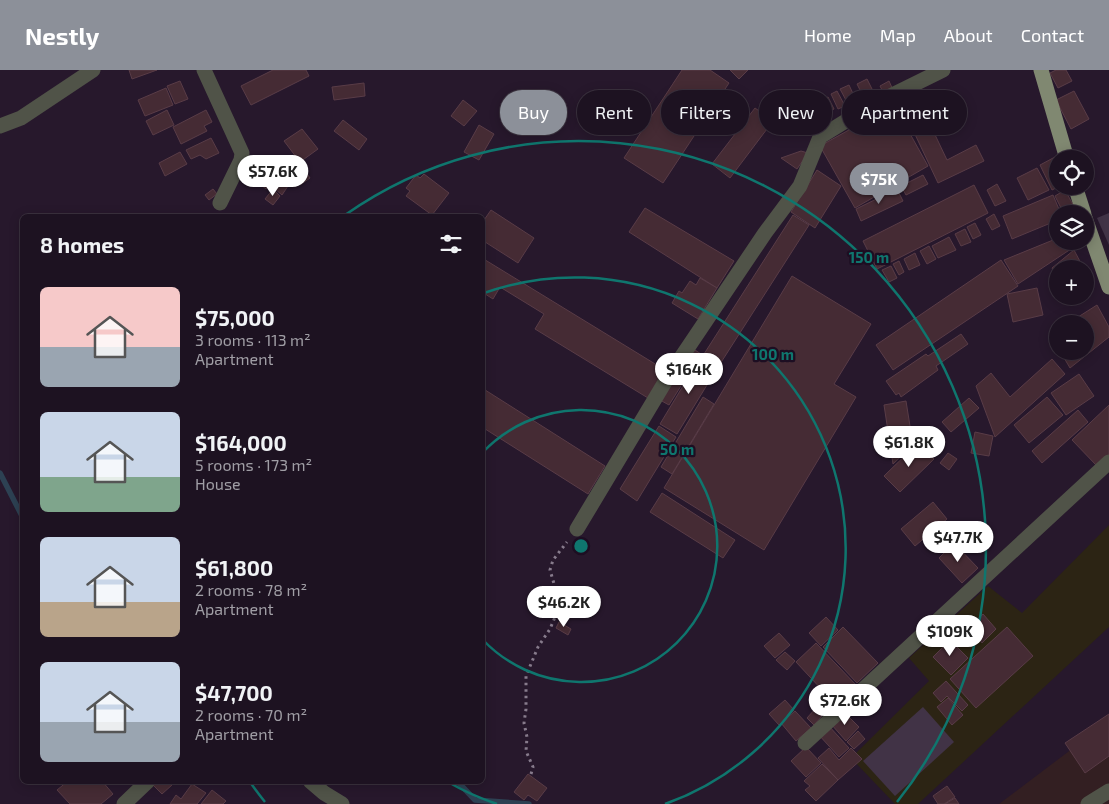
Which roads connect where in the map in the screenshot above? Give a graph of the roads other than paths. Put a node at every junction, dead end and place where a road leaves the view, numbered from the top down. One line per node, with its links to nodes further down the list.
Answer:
1 (92, 70): 5 (street)
2 (204, 70): 7 (street)
3 (942, 70): 11 (street)
4 (1041, 70): 6 (main road)
5 (0, 126)
6 (1064, 150)
7 (220, 203)
8 (1094, 244): 9 (main road)
9 (1109, 287)
10 (1109, 462): 12 (street)
11 (577, 529)
12 (805, 743)
13 (145, 784): 16 (street)
14 (314, 784): 17 (street)
15 (1109, 791): 18 (street)
16 (124, 804)
17 (342, 804)
18 (1088, 804)

